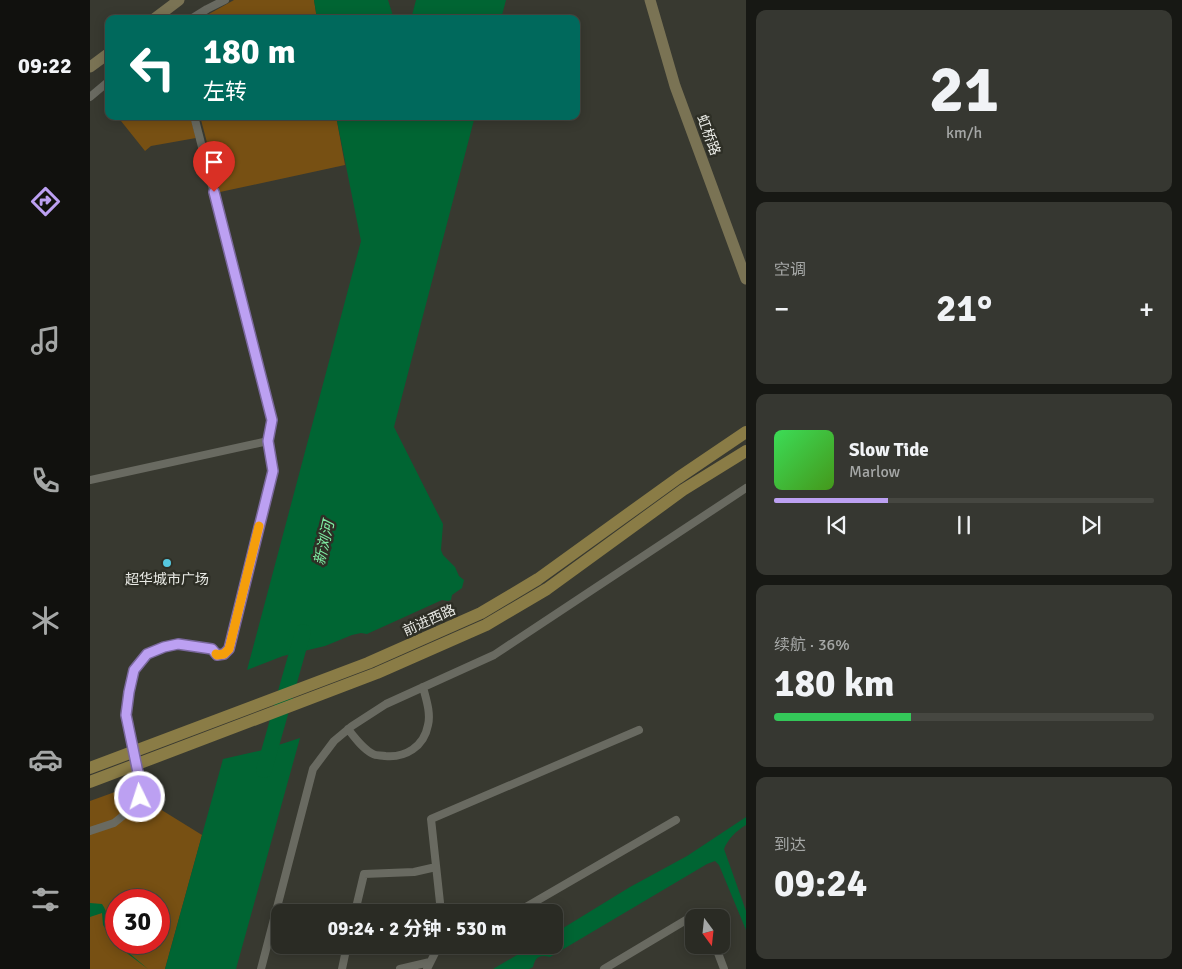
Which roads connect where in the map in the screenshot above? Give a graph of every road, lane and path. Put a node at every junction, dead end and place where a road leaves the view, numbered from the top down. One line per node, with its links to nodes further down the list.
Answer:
1 (179, 0): 4 (street)
2 (225, 0): 5 (street)
3 (650, 0): 11 (street, 虹桥路)
4 (159, 15)
5 (197, 15)
6 (105, 56): 7 (street)
7 (90, 67)
8 (105, 84): 9 (street)
9 (90, 97)
10 (195, 120): 13 (street)
11 (746, 279)
12 (746, 432): 17 (main road, 前进西路)
13 (268, 441): 15 (street); 24 (street)
14 (746, 451): 17 (main road, 前进西路)
15 (90, 480)
16 (746, 488): 18 (street)
17 (483, 619): 21 (main road, 前进西路); 22 (main road, 前进西路)
18 (423, 687): 19 (street); 19 (street)
19 (348, 729): 34 (street)
20 (639, 730): 25 (street)
21 (90, 768)
22 (90, 782)
23 (676, 820): 28 (street)
24 (90, 830)
25 (436, 867): 26 (street); 27 (street)
26 (357, 904)
27 (440, 904)
28 (531, 904)
29 (685, 921): 37 (street)
30 (345, 954): 35 (street)
31 (434, 954): 33 (street)
32 (718, 954): 38 (street)
33 (428, 966): 36 (street)
34 (261, 969)
35 (342, 969)
36 (400, 969)
37 (604, 969)
38 (724, 969)

